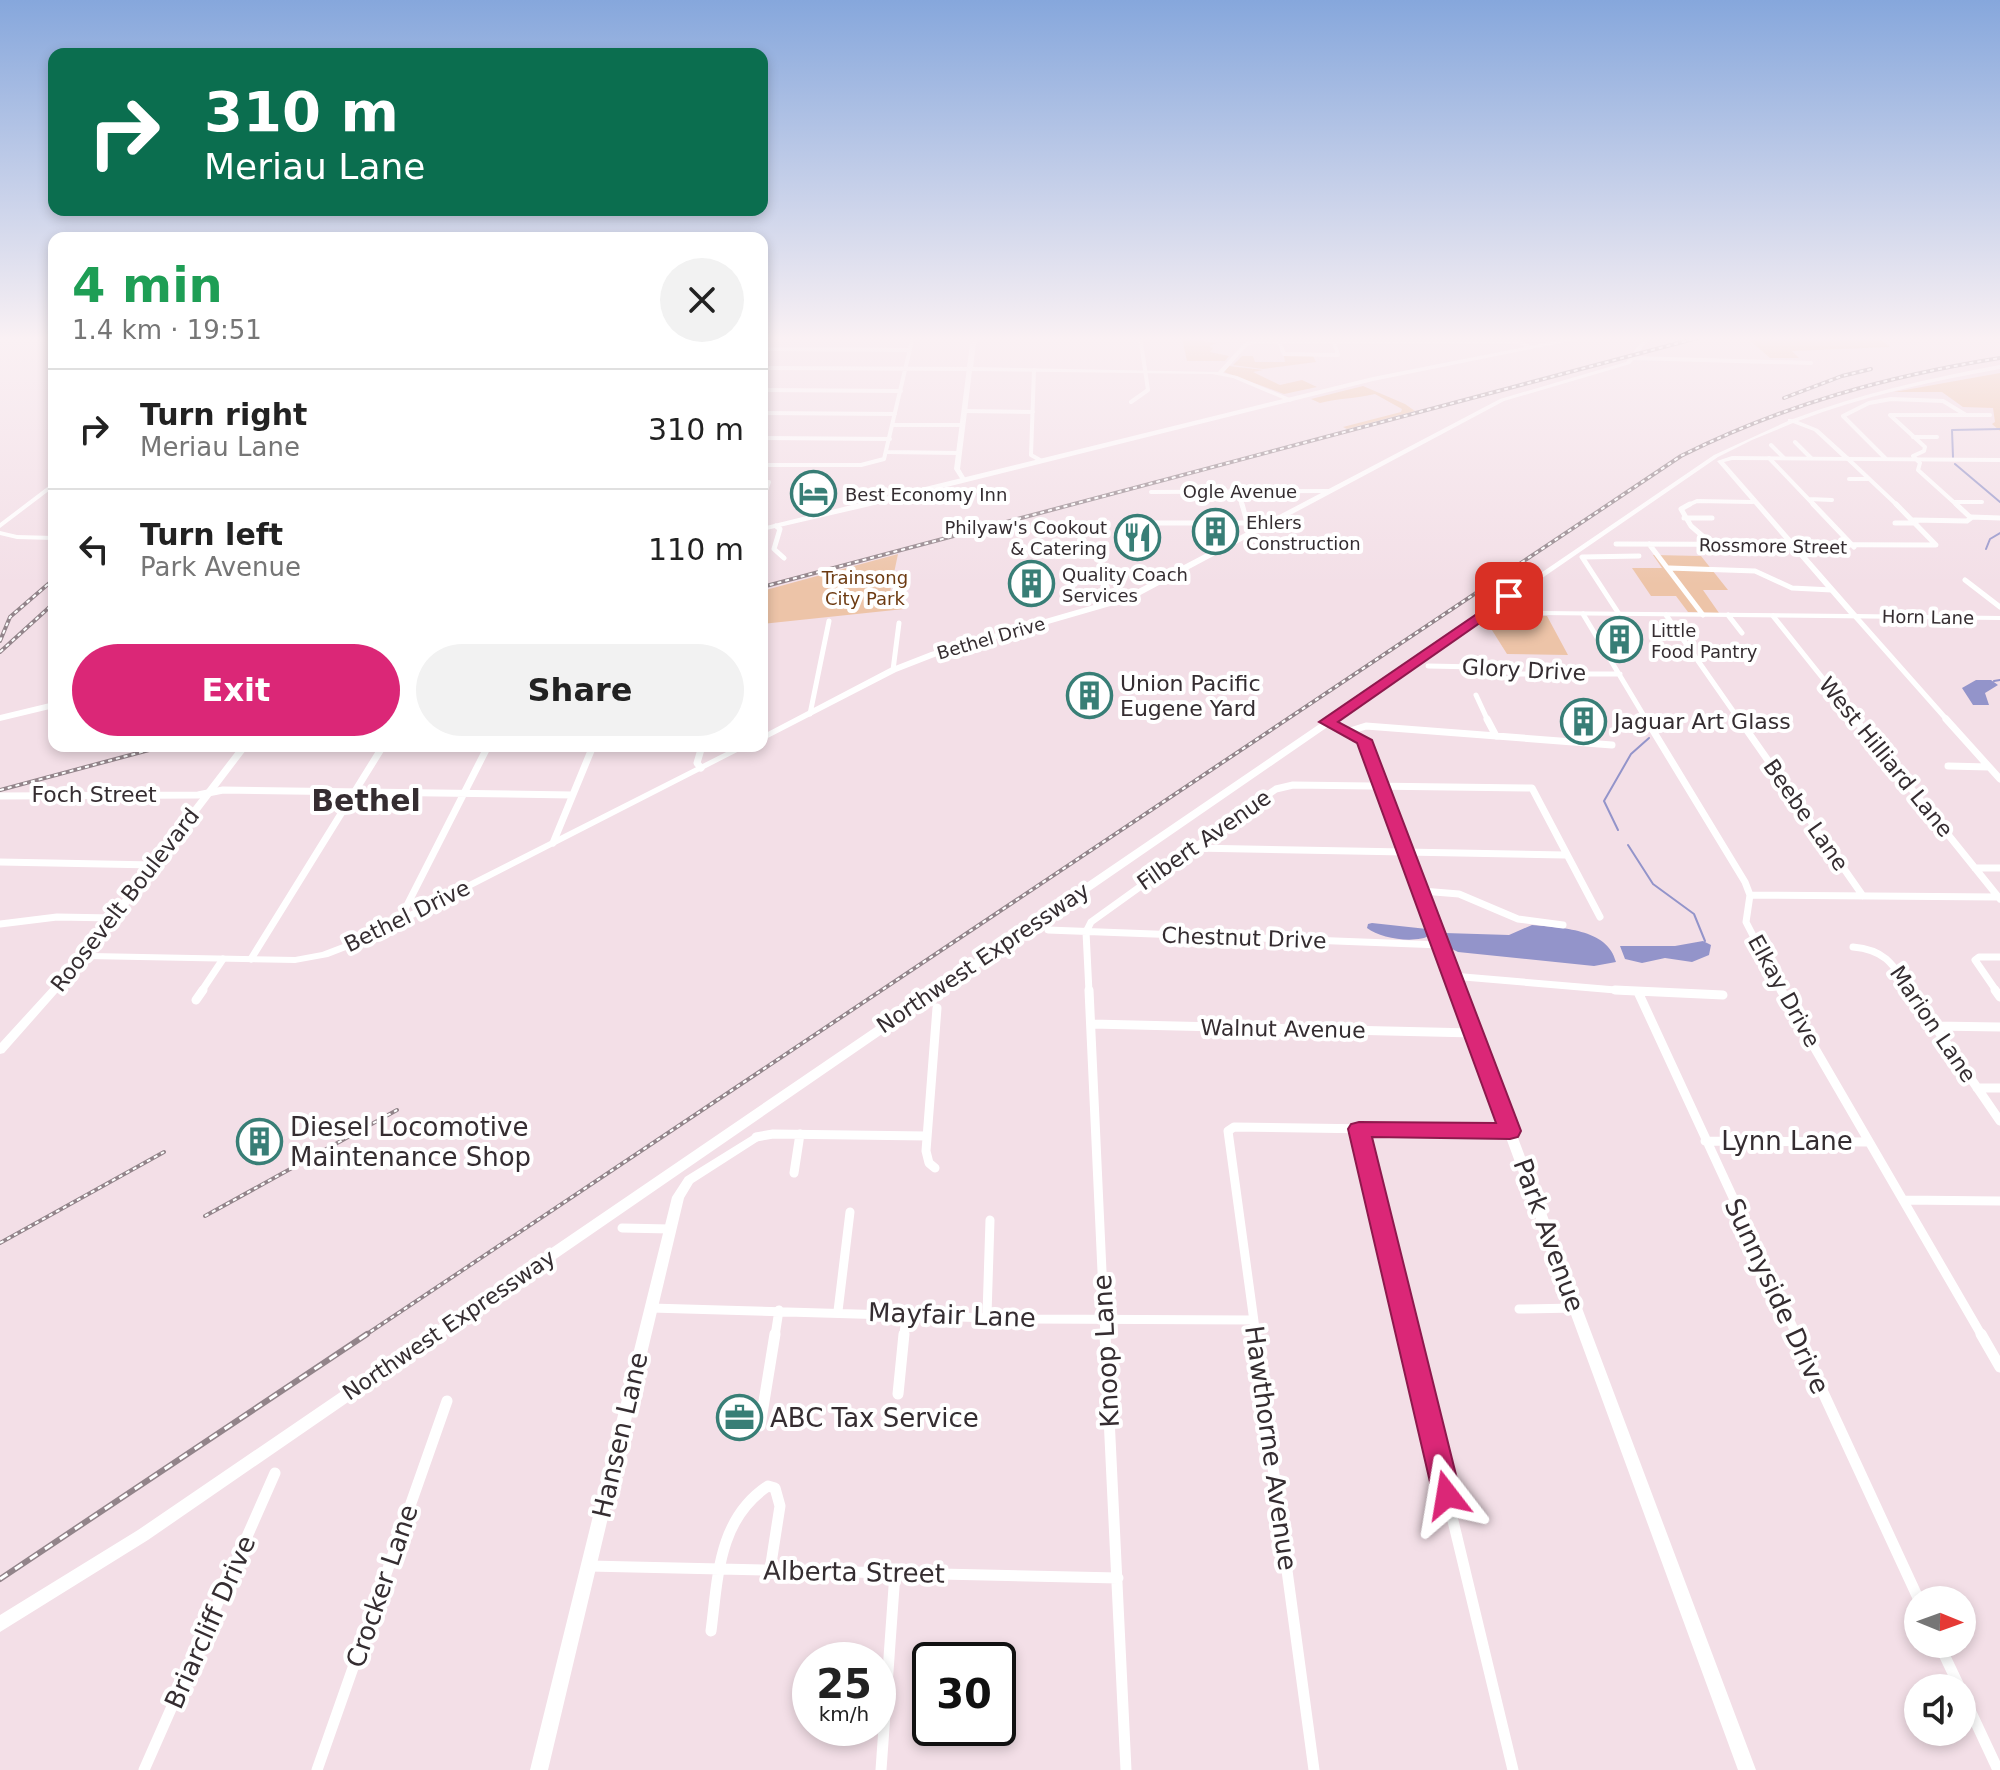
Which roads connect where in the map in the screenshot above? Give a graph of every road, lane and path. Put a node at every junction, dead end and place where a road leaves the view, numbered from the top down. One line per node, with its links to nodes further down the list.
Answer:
1 (894, 419): 11 (street)
2 (963, 419): 12 (street)
3 (1033, 419): 29 (street)
4 (1206, 419): 29 (main road)
5 (1467, 419): 37 (street, Bethel Drive)
6 (1794, 419): 10 (street, Northwest Expressway)
7 (1801, 419): 14 (street)
8 (1843, 419): 27 (street)
9 (1894, 419): 15 (street)
10 (1789, 420): 13 (street, Northwest Expressway); 14 (street)
11 (893, 425): 12 (street); 18 (street)
12 (963, 425): 22 (street)
13 (1777, 426): 14 (street); 68 (street, Northwest Expressway)
14 (1816, 430): 26 (street)
15 (1913, 437): 16 (street); 28 (street)
16 (1937, 437)
17 (768, 438): 18 (street)
18 (890, 439): 21 (street)
19 (1795, 442): 25 (street)
20 (1771, 445): 24 (street)
21 (888, 452): 22 (street); 31 (street)
22 (959, 453): 34 (street)
23 (1769, 458): 24 (street); 39 (street); 41 (street)
24 (1784, 458): 25 (street)
25 (1811, 458): 26 (street)
26 (1847, 458): 27 (street); 33 (street)
27 (1886, 459): 28 (street)
28 (1916, 459): 30 (street); 42 (street)
29 (1040, 460): 34 (main road)
30 (1999, 461)
31 (768, 465)
32 (1849, 479): 33 (street)
33 (1869, 479): 48 (street)
34 (961, 480): 53 (main road)
35 (48, 489): 52 (street)
36 (1238, 491): 37 (street, Ogle Avenue); 38 (street, Ogle Avenue); 50 (street)
37 (1330, 491): 56 (street, Bethel Drive)
38 (1151, 492)
39 (1809, 499): 40 (street); 62 (street)
40 (1832, 500)
41 (1753, 502): 45 (street); 61 (street)
42 (1954, 502): 43 (street); 44 (street)
43 (1982, 502)
44 (1971, 517): 47 (street); 48 (street)
45 (1684, 518): 46 (street); 60 (street)
46 (1712, 518)
47 (2000, 518)
48 (1915, 522): 51 (street); 62 (street, Rossmore Street)
49 (1137, 523): 50 (street)
50 (1246, 523): 56 (street)
51 (1895, 523)
52 (0, 526)
53 (776, 526): 54 (main road); 64 (street)
54 (768, 528)
55 (0, 533): 57 (street)
56 (1250, 533): 85 (street, Bethel Drive)
57 (48, 538)
58 (1616, 544): 59 (street, Rossmore Street)
59 (1649, 544): 60 (street, Rossmore Street); 65 (street)
60 (1713, 545): 61 (street, Rossmore Street)
61 (1793, 547): 62 (street, Rossmore Street); 67 (street)
62 (1854, 547)
63 (1639, 556): 74 (street)
64 (784, 558)
65 (1669, 568): 67 (street); 76 (street)
66 (1965, 580): 70 (street)
67 (1832, 590): 79 (street)
68 (1509, 596): 69 (street, Northwest Expressway); 71 (street)
69 (1498, 604): 71 (street); 72 (street, Northwest Expressway)
70 (2000, 607)
71 (1520, 611): 72 (street); 73 (street, Horn Lane)
72 (1486, 612): 91 (street, Northwest Expressway)
73 (1583, 614): 74 (street, Horn Lane); 86 (street, Elkay Drive)
74 (1619, 614): 75 (street, Horn Lane)
75 (1666, 615): 76 (street, Horn Lane); 122 (street, Beebe Lane)
76 (1703, 615): 77 (street, Horn Lane)
77 (1728, 615): 78 (street, Horn Lane); 83 (street)
78 (1773, 616): 79 (street, Horn Lane); 118 (street, West Hilliard Lane)
79 (1855, 616): 80 (street, Horn Lane); 103 (street)
80 (2000, 618)
81 (829, 621): 89 (street)
82 (899, 623): 85 (street)
83 (1742, 633)
84 (1428, 666): 86 (street, Glory Drive)
85 (893, 670): 89 (street, Bethel Drive)
86 (1620, 674): 121 (street, Elkay Drive)
87 (1476, 695): 94 (street)
88 (48, 706): 90 (main road)
89 (810, 714): 93 (street, Bethel Drive)
90 (0, 718)
91 (1327, 722): 92 (street); 186 (street, Northwest Expressway)
92 (1350, 731): 94 (street); 106 (street, Park Avenue)
93 (768, 735)
94 (1496, 736): 95 (street)
95 (1612, 745)
96 (241, 752): 107 (street, Roosevelt Boulevard)
97 (379, 752): 108 (street)
98 (485, 752): 109 (street)
99 (590, 752): 110 (street)
100 (700, 752): 104 (street)
101 (733, 752): 104 (street, Bethel Drive)
102 (1948, 766): 103 (street)
103 (1989, 767): 105 (street)
104 (701, 768): 112 (street, Bethel Drive)
105 (2000, 779)
106 (1382, 787): 113 (street, Filbert Avenue); 114 (street, Park Avenue); 115 (street, Filbert Avenue)
107 (211, 792): 108 (street, Foch Street); 111 (street, Foch Street); 117 (street, Roosevelt Boulevard)
108 (354, 793): 109 (street, Foch Street); 136 (street)
109 (463, 794): 110 (street, Foch Street); 126 (street)
110 (572, 795): 112 (street)
111 (0, 796)
112 (553, 843): 126 (street, Bethel Drive)
113 (1192, 848): 114 (street); 130 (street, Filbert Avenue)
114 (1407, 853): 115 (street); 120 (street, Park Avenue)
115 (1565, 855): 124 (street)
116 (0, 862): 117 (street)
117 (155, 865): 125 (street, Roosevelt Boulevard)
118 (1975, 868): 119 (street); 123 (street, West Hilliard Lane)
119 (2000, 868)
120 (1422, 891): 128 (street); 131 (street, Park Avenue)
121 (1750, 895): 122 (street); 157 (street, Elkay Drive)
122 (1863, 896): 123 (street)
123 (1999, 898)
124 (1600, 917)
125 (114, 918): 127 (street); 133 (street, Roosevelt Boulevard)
126 (399, 921): 136 (street, Bethel Drive)
127 (0, 924)
128 (1563, 925)
129 (1048, 930): 130 (street, Chestnut Drive)
130 (1086, 932): 131 (street, Chestnut Drive); 143 (street, Knoop Lane)
131 (1441, 945): 137 (street, Park Avenue)
132 (1853, 947): 144 (street, Marion Lane)
133 (85, 956): 135 (street, Bethel Drive); 147 (street, Roosevelt Boulevard)
134 (2000, 957): 140 (street)
135 (223, 959): 136 (street, Bethel Drive); 141 (street)
136 (251, 959)
137 (1452, 976): 138 (street); 146 (street, Park Avenue)
138 (1638, 992): 139 (street); 156 (street, Sunnyside Drive)
139 (1723, 995)
140 (2000, 997)
141 (196, 1000)
142 (937, 1008): 154 (street)
143 (1092, 1024): 146 (street, Walnut Avenue); 174 (street, Knoop Lane)
144 (1935, 1026): 145 (street); 148 (street, Marion Lane)
145 (2000, 1027)
146 (1474, 1033): 152 (street, Park Avenue)
147 (0, 1050)
148 (1977, 1088): 149 (street); 150 (street, Marion Lane)
149 (2000, 1088)
150 (2000, 1121)
151 (1359, 1129): 152 (street); 173 (street, Hawthorne Avenue); 195 (street)
152 (1510, 1131): 167 (street, Park Avenue)
153 (800, 1134): 154 (street); 155 (street); 159 (street)
154 (927, 1136): 158 (street)
155 (756, 1137): 165 (street, Hansen Lane)
156 (1705, 1141): 157 (street, Lynn Lane); 185 (street, Sunnyside Drive)
157 (1869, 1142): 160 (street, Elkay Drive)
158 (935, 1168)
159 (794, 1173)
160 (1903, 1200): 161 (street); 175 (street, Elkay Drive)
161 (2000, 1201)
162 (850, 1212): 170 (street)
163 (990, 1220): 172 (street)
164 (622, 1228): 165 (street)
165 (670, 1229): 166 (street, Hansen Lane)
166 (651, 1308): 169 (street, Mayfair Lane); 180 (street, Hansen Lane)
167 (1576, 1308): 168 (street); 196 (street, Park Avenue)
168 (1519, 1309)
169 (779, 1310): 170 (street, Mayfair Lane); 178 (street)
170 (838, 1311): 171 (street, Mayfair Lane)
171 (906, 1313): 172 (street, Mayfair Lane); 176 (street)
172 (987, 1315): 174 (street, Mayfair Lane)
173 (1253, 1320): 174 (street, Mayfair Lane); 194 (street, Hawthorne Avenue)
174 (1105, 1322): 184 (street, Knoop Lane)
175 (2000, 1367)
176 (898, 1394)
177 (447, 1401): 190 (street, Crocker Lane)
178 (760, 1426)
179 (275, 1473): 189 (street, Briarcliff Drive)
180 (589, 1566): 181 (street, Alberta Street); 191 (street, Hansen Lane)
181 (722, 1569): 182 (street, Alberta Street); 182 (street); 187 (street)
182 (770, 1570): 183 (street, Alberta Street)
183 (895, 1573): 184 (street, Alberta Street); 192 (street)
184 (1118, 1578): 193 (street, Knoop Lane)
185 (1912, 1586)
186 (0, 1624)
187 (711, 1631)
188 (1976, 1722): 197 (street)
189 (144, 1770)
190 (317, 1770)
191 (539, 1770)
192 (881, 1770)
193 (1126, 1770)
194 (1314, 1770)
195 (1513, 1770)
196 (1747, 1770)
197 (1998, 1770)

